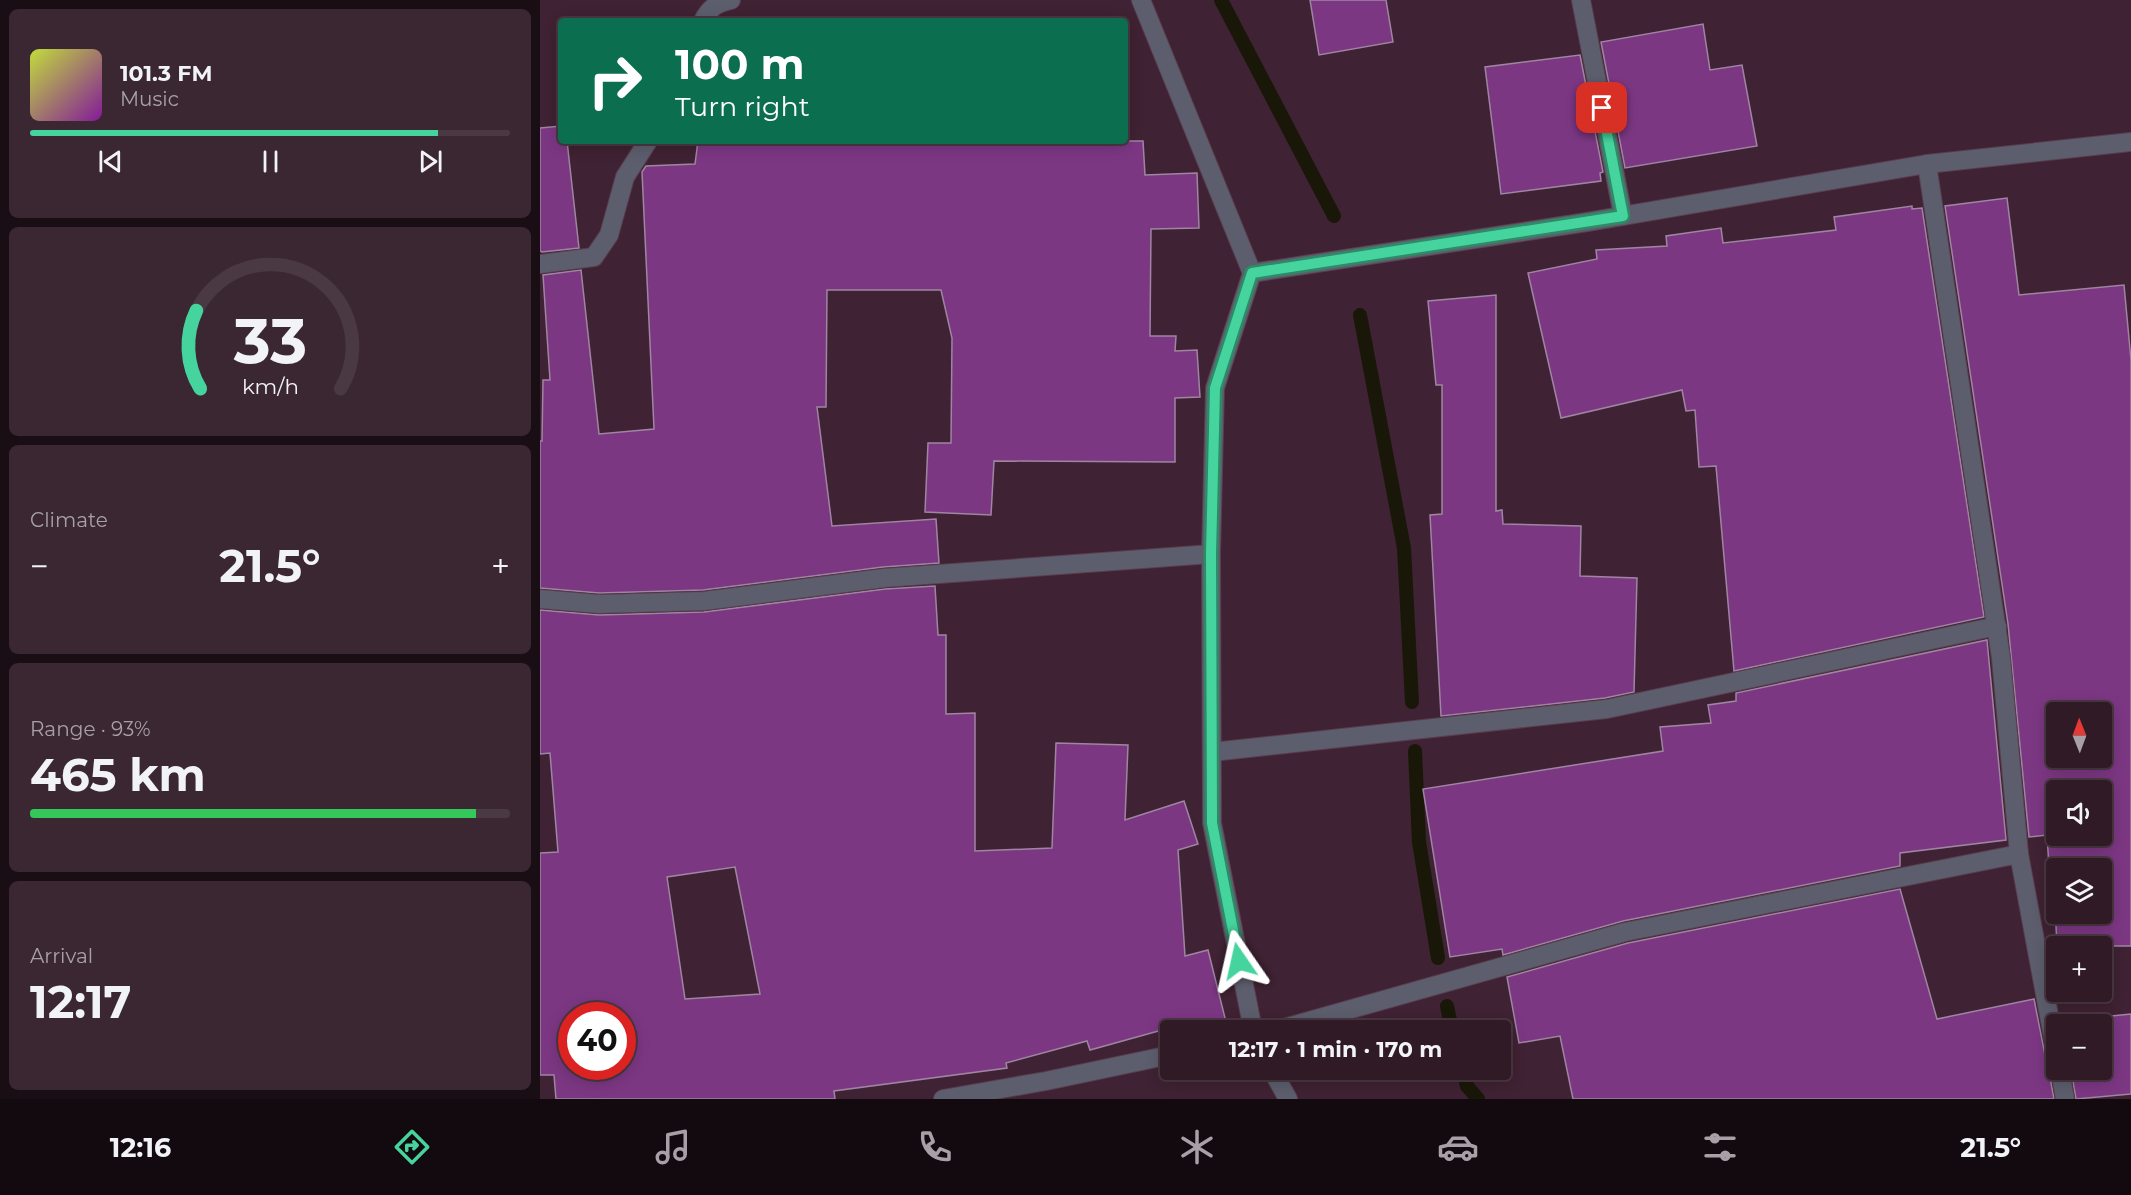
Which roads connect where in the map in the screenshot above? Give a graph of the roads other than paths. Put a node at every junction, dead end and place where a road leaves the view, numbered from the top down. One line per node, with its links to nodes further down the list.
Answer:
1 (731, 0): 4 (street)
2 (1141, 0): 10 (street)
3 (1581, 0): 8 (street)
4 (704, 18)
5 (2131, 142): 7 (street)
6 (646, 144): 9 (street)
7 (1927, 164): 8 (street); 13 (street)
8 (1623, 216): 10 (street)
9 (540, 264)
10 (1252, 273): 11 (street)
11 (1211, 554): 12 (street); 14 (street)
12 (540, 599)
13 (1997, 626): 14 (street); 15 (street)
14 (1212, 752): 17 (street)
15 (2019, 854): 16 (street); 18 (street)
16 (2049, 1014)
17 (1251, 1020)
18 (1312, 1020)
19 (1160, 1056): 22 (street)
20 (1278, 1080): 23 (street)
21 (2062, 1080): 24 (street)
22 (943, 1099)
23 (1288, 1099)
24 (2065, 1099)

